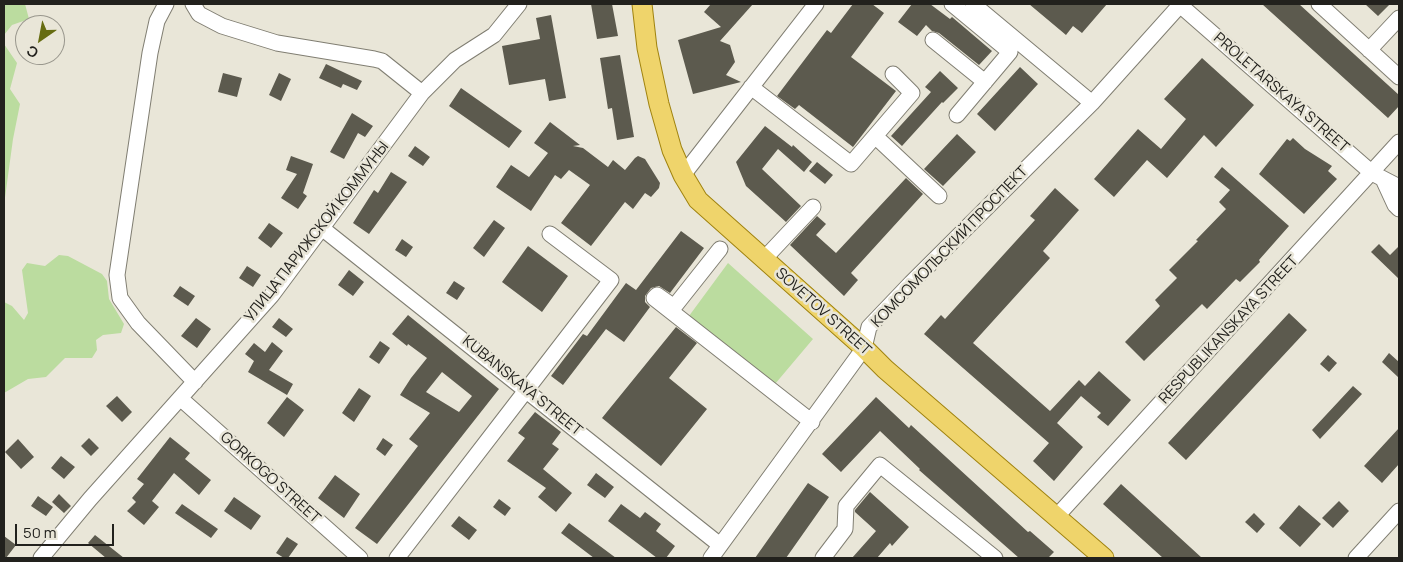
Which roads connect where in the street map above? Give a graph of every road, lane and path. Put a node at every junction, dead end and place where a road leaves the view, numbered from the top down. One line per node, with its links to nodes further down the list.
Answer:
1 (166, 4): 33 (street)
2 (192, 4): 17 (street)
3 (519, 4): 17 (street, УЛИЦА ПАРИЖСКОЙ КОММУНЫ)
4 (642, 4): 22 (main road, SOVETOV STREET)
5 (816, 4): 16 (street)
6 (952, 4): 15 (street)
7 (974, 4): 18 (street)
8 (1180, 4): 18 (street, КОМСОМОЛЬСКИЙ ПРОСПЕКТ); 23 (street, PROLETARSKAYA STREET)
9 (1319, 4): 12 (street)
10 (1399, 18): 12 (street)
11 (933, 40): 15 (street)
12 (1370, 50): 14 (street)
13 (893, 74): 20 (street)
14 (1399, 77)
15 (985, 82): 19 (street)
16 (751, 87): 20 (street); 22 (street)
17 (422, 94): 28 (street, УЛИЦА ПАРИЖСКОЙ КОММУНЫ)
18 (1092, 103): 32 (street, КОМСОМОЛЬСКИЙ ПРОСПЕКТ)
19 (957, 115)
20 (875, 136): 25 (street)
21 (1399, 142): 23 (street, RESPUBLIKANSKAYA STREET)
22 (683, 175): 31 (main road, SOVETOV STREET)
23 (1377, 176): 24 (street, PROLETARSKAYA STREET); 27 (street, PROLETARSKAYA STREET); 38 (street, RESPUBLIKANSKAYA STREET)
24 (1399, 186)
25 (939, 196)
26 (813, 207): 31 (street)
27 (1399, 209)
28 (323, 229): 33 (street, УЛИЦА ПАРИЖСКОЙ КОММУНЫ); 34 (street, KUBANSKAYA STREET)
29 (550, 234): 34 (street)
30 (720, 249): 36 (street)
31 (764, 259): 32 (main road, SOVETOV STREET)
32 (864, 348): 36 (street, КОМСОМОЛЬСКИЙ ПРОСПЕКТ); 38 (main road, SOVETOV STREET)
33 (195, 382): 35 (street, УЛИЦА ПАРИЖСКОЙ КОММУНЫ)
34 (527, 390): 39 (street, KUBANSKAYA STREET); 42 (street)
35 (180, 398): 40 (street, УЛИЦА ПАРИЖСКОЙ КОММУНЫ); 41 (street, GORKOGO STREET)
36 (812, 422): 39 (street, КОМСОМОЛЬСКИЙ ПРОСПЕКТ)
37 (1399, 510): 47 (street)
38 (1057, 516): 46 (main road, SOVETOV STREET)
39 (720, 545): 43 (street, КОМСОМОЛЬСКИЙ ПРОСПЕКТ)
40 (42, 558)
41 (360, 558)
42 (397, 558)
43 (711, 558)
44 (823, 558): 45 (street)
45 (995, 558)
46 (1104, 558)
47 (1356, 558)

